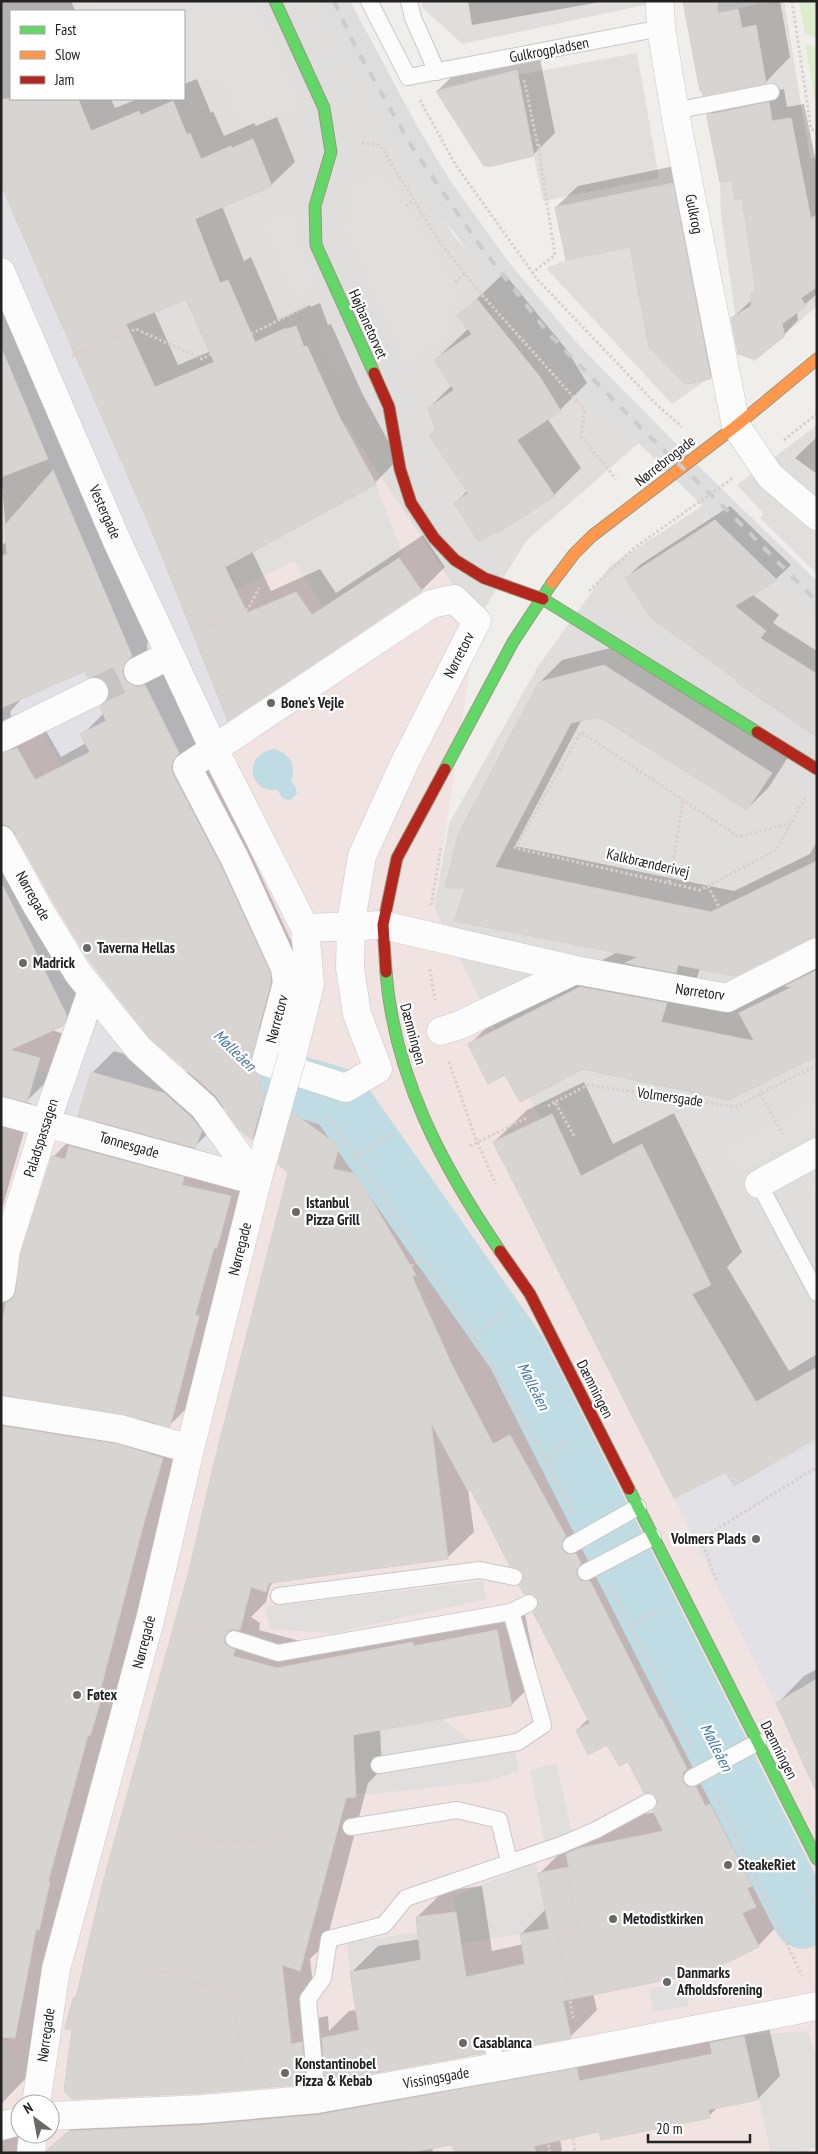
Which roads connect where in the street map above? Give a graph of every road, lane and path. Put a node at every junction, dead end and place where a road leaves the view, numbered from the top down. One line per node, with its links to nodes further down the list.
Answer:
1 (275, 1): 12 (street, Højbanetorvet)
2 (370, 1): 8 (lane)
3 (409, 1): 7 (lane)
4 (792, 1): 11 (path)
5 (660, 11): 6 (lane, Gulkrogpladsen); 10 (street, Gulkrog)
6 (519, 56): 7 (lane, Gulkrogpladsen); 14 (path)
7 (437, 72): 8 (lane, Gulkrogpladsen)
8 (408, 77): 18 (path)
9 (771, 92): 10 (lane)
10 (674, 111): 28 (street, Gulkrog)
11 (817, 133)
12 (329, 139): 15 (path); 21 (street, Højbanetorvet)
13 (543, 145): 14 (path)
14 (538, 146): 18 (path)
15 (414, 200): 16 (path); 19 (path)
16 (406, 206)
17 (1, 272): 25 (street, Vestergade)
18 (532, 273): 26 (path)
19 (465, 274): 20 (path); 30 (path)
20 (455, 282)
21 (337, 291): 22 (path); 33 (street, Højbanetorvet)
22 (251, 334)
23 (211, 354): 25 (path)
24 (817, 359): 28 (street, Nørrebrogade)
25 (45, 375): 35 (street, Vestergade)
26 (656, 404)
27 (817, 414): 29 (path)
28 (736, 426): 29 (street); 30 (street, Nørrebrogade)
29 (759, 460): 31 (street); 34 (path)
30 (637, 502): 33 (street, Nørrebrogade)
31 (817, 516)
32 (259, 588): 35 (path)
33 (541, 598): 34 (street); 49 (street)
34 (567, 614): 40 (street)
35 (170, 655): 36 (street); 39 (street, Vestergade)
36 (138, 671)
37 (94, 692): 38 (street)
38 (5, 736)
39 (214, 749): 50 (street, Nørretorv); 50 (street, Nørretorv); 51 (street, Nørretorv)
40 (817, 769)
41 (808, 794): 43 (path, Kalkbrænderivej)
42 (683, 799): 43 (path); 46 (path); 46 (path, Kalkbrænderivej)
43 (791, 823): 47 (path, Kalkbrænderivej)
44 (1, 840): 55 (street, Nørregade)
45 (442, 842): 52 (path)
46 (668, 882): 47 (path, Kalkbrænderivej)
47 (708, 886): 48 (path)
48 (720, 908)
49 (383, 925): 50 (street, Nørretorv); 52 (street, Nørretorv); 72 (street, Dæmningen)
50 (351, 927): 51 (street, Nørretorv)
51 (305, 928): 60 (street, Nørretorv, bridge)
52 (429, 936): 54 (street, Nørretorv); 56 (path)
53 (817, 952): 54 (street, Nørretorv)
54 (575, 970): 56 (street)
55 (92, 991): 66 (street, Paladspassagen); 73 (street, Nørregade)
56 (441, 1031): 69 (path)
57 (817, 1064): 59 (path, Volmersgade)
58 (760, 1084): 59 (path)
59 (760, 1094): 61 (path, Volmersgade); 71 (path)
60 (280, 1099): 73 (street, Nørregade)
61 (555, 1102): 62 (path, Volmersgade); 68 (path)
62 (548, 1106)
63 (1, 1111): 66 (street, Tønnesgade)
64 (325, 1114): 70 (path)
65 (528, 1117): 69 (path)
66 (46, 1122): 73 (street, Tønnesgade); 78 (street, Paladspassagen)
67 (394, 1132): 70 (path)
68 (574, 1136)
69 (478, 1142): 72 (path); 75 (path)
70 (356, 1155): 76 (path)
71 (808, 1157): 74 (street)
72 (443, 1160): 87 (street, Dæmningen)
73 (257, 1180): 84 (street, Nørregade)
74 (759, 1184): 79 (lane)
75 (499, 1190)
76 (422, 1260): 77 (path); 81 (path)
77 (411, 1266)
78 (1, 1288)
79 (817, 1293)
80 (509, 1310): 81 (path)
81 (474, 1336): 85 (path)
82 (1, 1410): 84 (street)
83 (574, 1434): 85 (path)
84 (190, 1449): 97 (street, Nørregade)
85 (547, 1461): 89 (path)
86 (817, 1467): 92 (path)
87 (638, 1507): 88 (street, Dæmningen); 89 (lane)
88 (653, 1537): 90 (lane); 100 (street, Dæmningen)
89 (578, 1541)
90 (593, 1569): 98 (path)
91 (514, 1577): 93 (lane)
92 (716, 1580)
93 (279, 1596)
94 (529, 1603): 96 (lane)
95 (665, 1607): 98 (path)
96 (511, 1612): 99 (lane); 101 (lane)
97 (150, 1620): 99 (path); 116 (street, Nørregade)
98 (631, 1626): 102 (path)
99 (234, 1639)
100 (758, 1742): 102 (lane); 110 (street, Dæmningen)
101 (380, 1765)
102 (702, 1773): 112 (path)
103 (1, 1788): 104 (path)
104 (16, 1791)
105 (648, 1802): 109 (lane)
106 (351, 1827): 111 (lane)
107 (294, 1834): 108 (path)
108 (172, 1838)
109 (562, 1845): 111 (lane); 115 (path)
110 (817, 1859)
111 (510, 1861): 117 (lane)
112 (797, 1963)
113 (137, 1973): 118 (path)
114 (817, 2006): 115 (street, Vissingsgade)
115 (580, 2051): 117 (street, Vissingsgade)
116 (37, 2094)
117 (317, 2099): 118 (street, Vissingsgade)
118 (248, 2105): 119 (street, Vissingsgade)
119 (60, 2116)
120 (545, 2125): 122 (path)
121 (573, 2138): 123 (path)
122 (550, 2153)
123 (575, 2153)

